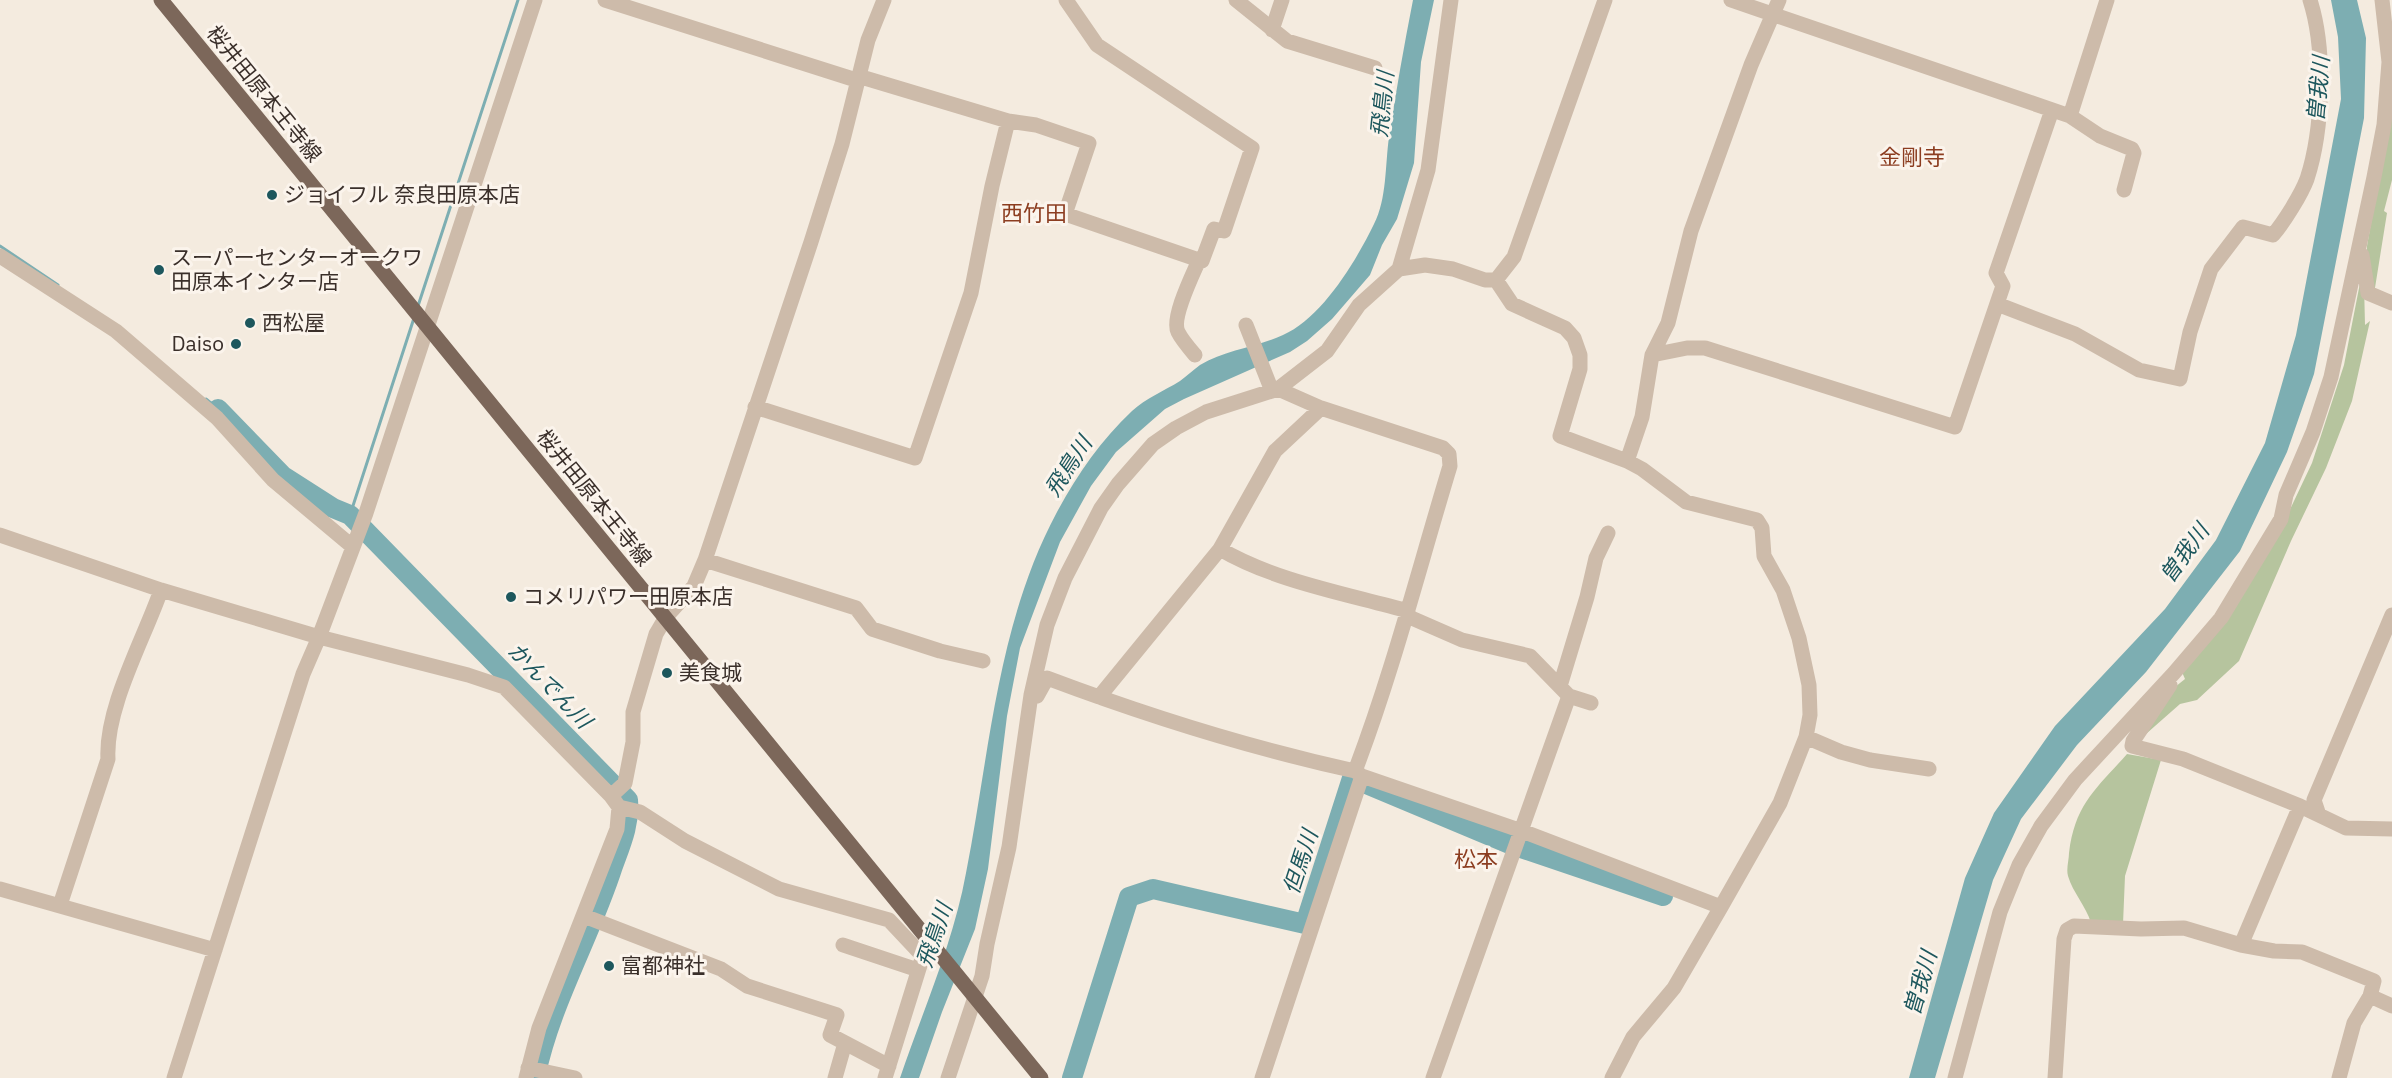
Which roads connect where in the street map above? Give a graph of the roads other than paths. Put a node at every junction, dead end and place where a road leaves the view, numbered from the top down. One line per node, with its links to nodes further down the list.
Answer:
1 (161, 0): 30 (main road, 桜井田原本王寺線)
2 (535, 0): 30 (street)
3 (605, 0): 18 (street)
4 (884, 0): 18 (street)
5 (1066, 0): 25 (street)
6 (1236, 0): 16 (street)
7 (1282, 0): 16 (street)
8 (1451, 0): 26 (street)
9 (1605, 0): 27 (street)
10 (1731, 0): 15 (street)
11 (1779, 0): 15 (street)
12 (2107, 0): 20 (street)
13 (2310, 0): 29 (street)
14 (2382, 0): 23 (street)
15 (1774, 15): 19 (street); 33 (street)
16 (1272, 30): 17 (street)
17 (1375, 68)
18 (857, 78): 21 (street); 35 (street)
19 (2052, 110): 20 (street); 29 (street)
20 (2070, 116): 22 (street)
21 (1008, 121): 25 (street); 35 (street)
22 (2124, 190)
23 (2361, 246): 28 (street); 49 (street)
24 (0, 256): 40 (street)
25 (1199, 260): 32 (street)
26 (1399, 269): 27 (street); 34 (street)
27 (1496, 280): 37 (street)
28 (2392, 303)
29 (1997, 304): 33 (street)
30 (424, 324): 40 (street); 46 (main road, 桜井田原本王寺線)
31 (1247, 328): 34 (street)
32 (1195, 355)
33 (1652, 355): 37 (street)
34 (1275, 390): 36 (street); 51 (street)
35 (755, 407): 42 (street)
36 (1321, 408): 41 (street); 44 (street)
37 (1627, 461): 54 (street)
38 (1608, 533): 50 (street)
39 (0, 535): 43 (street)
40 (356, 541): 47 (street)
41 (1220, 549): 44 (street); 52 (street)
42 (705, 560): 46 (street); 48 (street)
43 (161, 590): 47 (street); 63 (street)
44 (1408, 614): 50 (street); 56 (street)
45 (2392, 615): 59 (street)
46 (666, 617): 57 (street); 67 (main road, 桜井田原本王寺線)
47 (319, 637): 57 (street); 69 (street)
48 (983, 661)
49 (2174, 673): 58 (street); 86 (street)
50 (1564, 691): 53 (street); 61 (street)
51 (1031, 695): 52 (street); 72 (street)
52 (1098, 697): 56 (street)
53 (1591, 703)
54 (1806, 736): 55 (street); 64 (street)
55 (1929, 769)
56 (1359, 773): 61 (street); 83 (street)
57 (615, 801): 65 (street); 67 (street)
58 (2300, 806): 59 (street); 68 (street)
59 (2319, 815): 60 (street)
60 (2392, 829)
61 (1522, 831): 64 (street); 84 (street)
62 (0, 889): 63 (street)
63 (60, 905): 69 (street)
64 (1721, 907): 85 (street)
65 (584, 916): 74 (street); 76 (street)
66 (843, 945): 70 (street)
67 (926, 945): 70 (street); 72 (main road, 桜井田原本王寺線)
68 (2241, 945): 71 (street); 77 (street)
69 (215, 950): 78 (street)
70 (918, 970): 75 (street)
71 (2370, 996): 73 (street); 87 (street)
72 (976, 999): 81 (street); 82 (main road, 桜井田原本王寺線)
73 (2392, 1006)
74 (845, 1043): 75 (street); 80 (street)
75 (887, 1072)
76 (527, 1073): 79 (street)
77 (2058, 1077)
78 (174, 1078)
79 (575, 1078)
80 (835, 1078)
81 (948, 1078)
82 (1041, 1078)
83 (1262, 1078)
84 (1433, 1078)
85 (1612, 1078)
86 (1955, 1078)
87 (2339, 1078)

